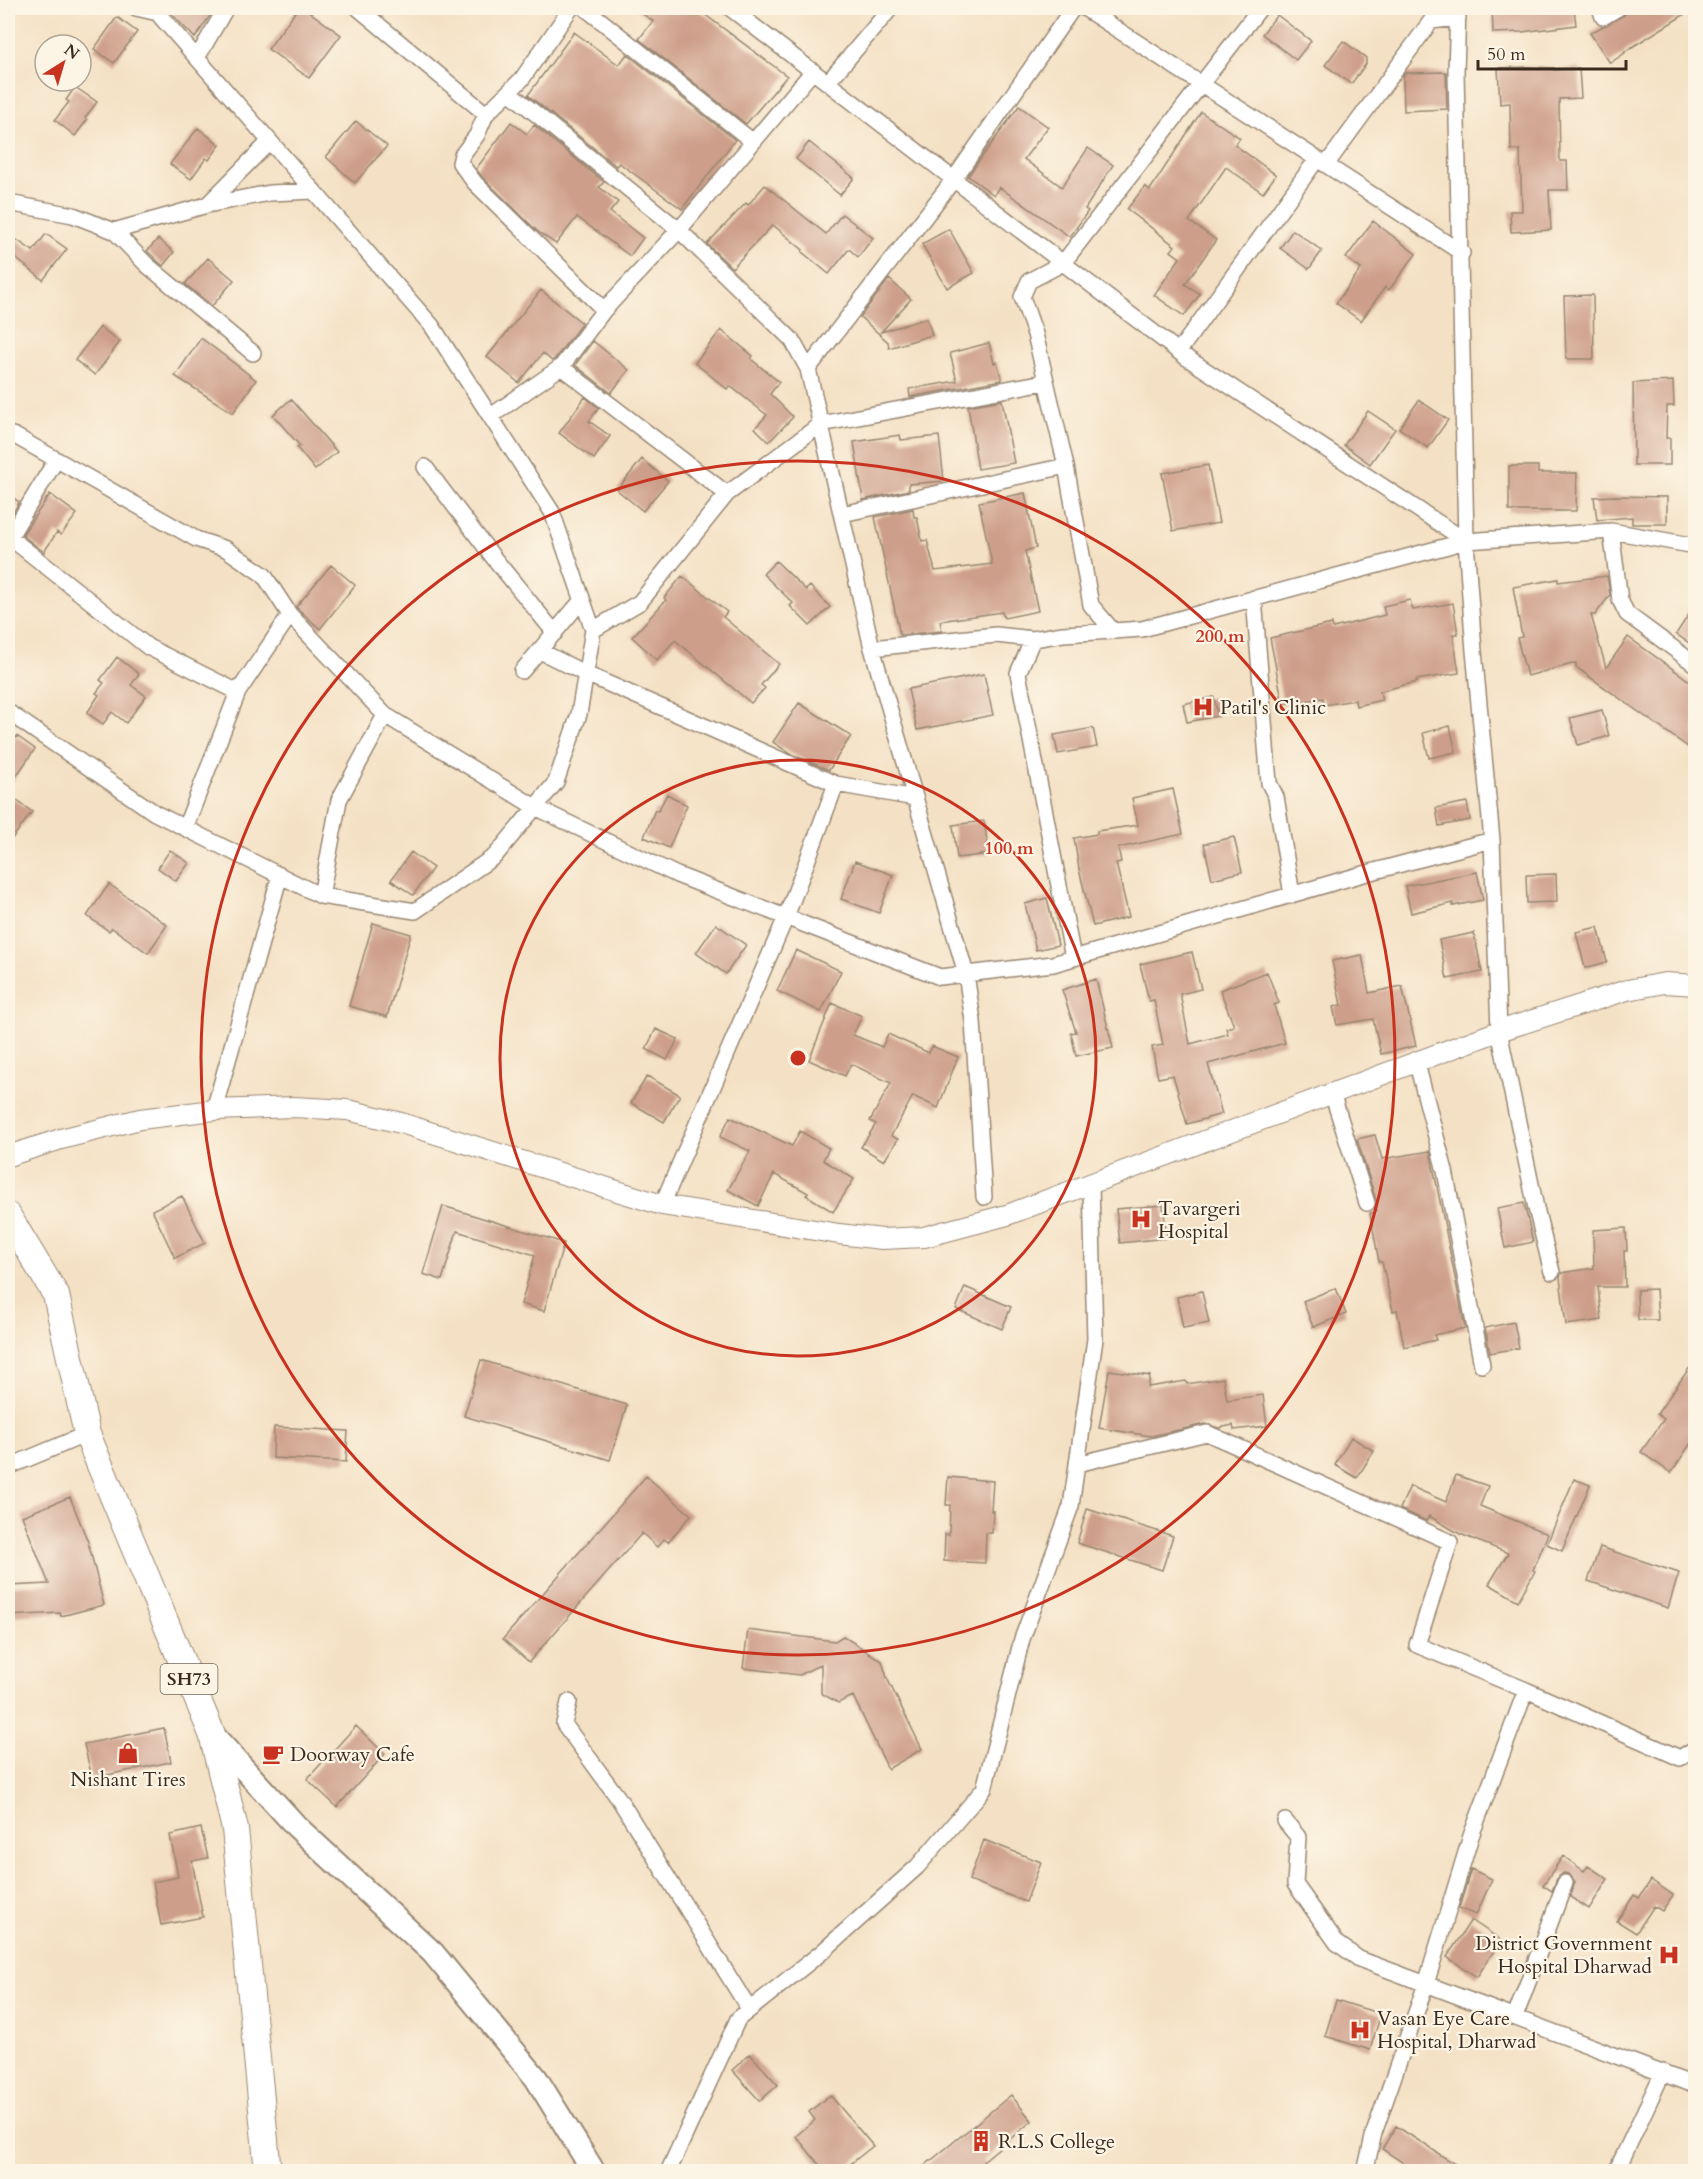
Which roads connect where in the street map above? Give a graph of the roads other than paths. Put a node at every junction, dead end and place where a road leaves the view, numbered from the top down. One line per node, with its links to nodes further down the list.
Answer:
1 (136, 8): 13 (street)
2 (226, 8): 15 (street)
3 (358, 8): 20 (street)
4 (572, 8): 19 (street)
5 (585, 8): 22 (street)
6 (730, 8): 16 (street)
7 (891, 8): 17 (street)
8 (1073, 8): 24 (street)
9 (1084, 8): 18 (street)
10 (1260, 8): 18 (street)
11 (1600, 8): 12 (street)
12 (1618, 8)
13 (155, 10): 15 (street)
14 (1458, 13): 23 (street); 30 (street)
15 (197, 58): 21 (street)
16 (813, 71): 17 (street); 22 (street)
17 (828, 82): 24 (street)
18 (1202, 84): 23 (street); 31 (street)
19 (509, 92): 20 (street); 28 (street)
20 (486, 114): 32 (street)
21 (270, 141): 25 (street); 27 (street)
22 (752, 141): 28 (street)
23 (1322, 162): 30 (street); 33 (street)
24 (954, 179): 31 (street); 36 (street)
25 (314, 191): 27 (street); 38 (street)
26 (8, 203): 29 (street)
27 (207, 205): 29 (street)
28 (679, 230): 32 (street); 36 (street)
29 (114, 231): 34 (street)
30 (1462, 253): 48 (street)
31 (1063, 262): 33 (street); 37 (street)
32 (604, 310): 35 (street)
33 (1179, 351): 48 (street)
34 (253, 353)
35 (561, 367): 38 (street); 44 (street)
36 (808, 369): 39 (street)
37 (1045, 382): 39 (street); 42 (street)
38 (491, 416): 51 (street)
39 (821, 424): 44 (street); 45 (street)
40 (8, 434): 41 (street)
41 (56, 460): 47 (street); 52 (street)
42 (1066, 466): 45 (street); 54 (street)
43 (425, 467): 55 (street)
44 (727, 494): 53 (street)
45 (842, 514): 57 (street)
46 (1611, 531): 48 (street); 49 (street); 59 (street)
47 (8, 537): 62 (street)
48 (1466, 541): 50 (street); 69 (street)
49 (1695, 546)
50 (1254, 598): 54 (street); 71 (street)
51 (582, 600): 53 (street); 55 (street)
52 (290, 615): 62 (street); 64 (street)
53 (593, 630): 61 (street)
54 (1113, 631): 56 (street)
55 (555, 633): 58 (street)
56 (1033, 639): 57 (street); 74 (street)
57 (872, 648): 66 (street)
58 (540, 651): 60 (street); 61 (street)
59 (1695, 665)
60 (522, 671)
61 (586, 674): 65 (street); 67 (street)
62 (238, 692): 68 (street)
63 (8, 712): 68 (street)
64 (385, 715): 67 (street); 72 (street)
65 (836, 784): 66 (street); 73 (street)
66 (915, 798): 75 (street)
67 (535, 807): 72 (street); 73 (street)
68 (185, 828): 70 (street)
69 (1492, 840): 71 (street); 77 (street)
70 (280, 875): 72 (street); 80 (street)
71 (1292, 895): 74 (street)
72 (321, 896)
73 (786, 917): 75 (street); 85 (street)
74 (1073, 958): 75 (street)
75 (966, 974): 83 (street)
76 (1695, 985): 77 (street)
77 (1499, 1032): 78 (street); 87 (street)
78 (1417, 1064): 79 (street); 88 (street)
79 (1332, 1093): 82 (street); 84 (street)
80 (214, 1110): 81 (street); 85 (street)
81 (8, 1156)
82 (1091, 1185): 85 (street); 90 (street)
83 (984, 1197)
84 (1367, 1203)
85 (662, 1206)
86 (8, 1216): 89 (main road, SH73)
87 (1552, 1272)
88 (1482, 1365)
89 (87, 1434): 91 (street); 94 (main road, SH73)
90 (1077, 1464): 92 (street); 99 (street)
91 (8, 1467)
92 (1526, 1690): 95 (street); 98 (street)
93 (568, 1702): 99 (street)
94 (212, 1734): 103 (main road, SH73); 104 (main road)
95 (1695, 1748)
96 (1285, 1821): 98 (street)
97 (1565, 1883): 100 (street)
98 (1426, 1984): 100 (street); 106 (street)
99 (749, 2009): 105 (street)
100 (1515, 2017): 101 (street)
101 (1663, 2072): 102 (street); 107 (street)
102 (1695, 2086)
103 (268, 2172)
104 (594, 2172)
105 (668, 2172)
106 (1365, 2172)
107 (1616, 2172)

